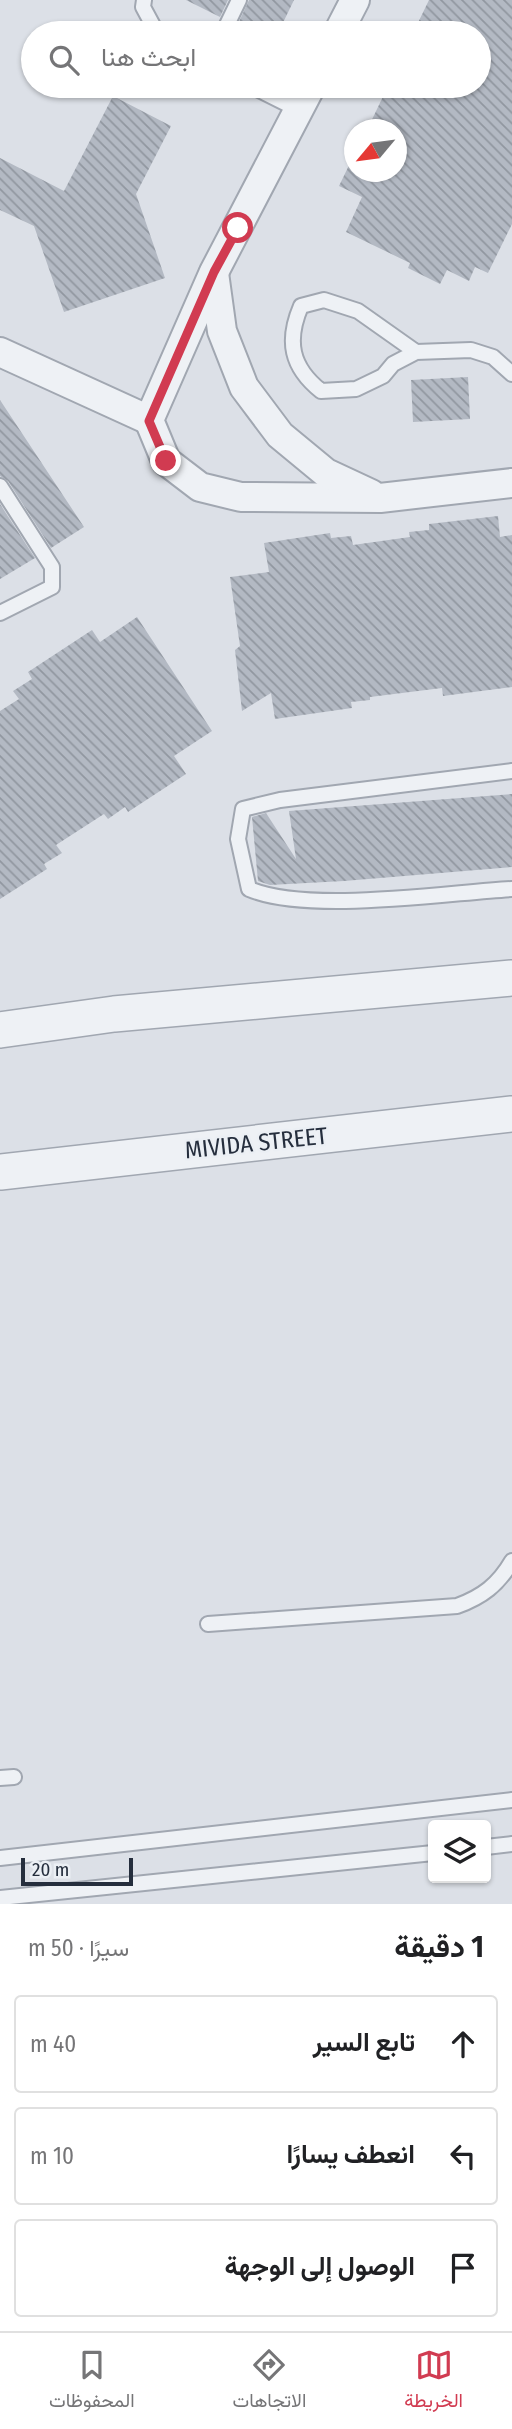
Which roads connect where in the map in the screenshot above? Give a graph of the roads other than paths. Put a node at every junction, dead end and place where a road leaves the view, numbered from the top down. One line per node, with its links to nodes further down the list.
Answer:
1 (144, 0): 4 (lane)
2 (239, 0): 5 (lane)
3 (355, 0): 6 (street)
4 (151, 21)
5 (229, 21)
6 (344, 21)
7 (305, 98): 8 (street)
8 (214, 272): 12 (street); 15 (street)
9 (0, 352): 12 (street)
10 (416, 352): 10 (lane); 11 (lane)
11 (512, 374)
12 (149, 421): 15 (street)
13 (512, 483): 15 (street)
14 (0, 486): 16 (lane)
15 (380, 498)
16 (0, 613)
17 (512, 771): 18 (lane)
18 (512, 889)
19 (512, 978): 20 (street)
20 (0, 1030)
21 (512, 1114): 22 (street, MIVIDA STREET)
22 (0, 1172)
23 (512, 1561): 24 (lane)
24 (208, 1624)
25 (512, 1800): 29 (lane)
26 (512, 1844): 27 (lane)
27 (491, 1846)
28 (428, 1854): 30 (lane)
29 (0, 1858)
30 (0, 1898)

